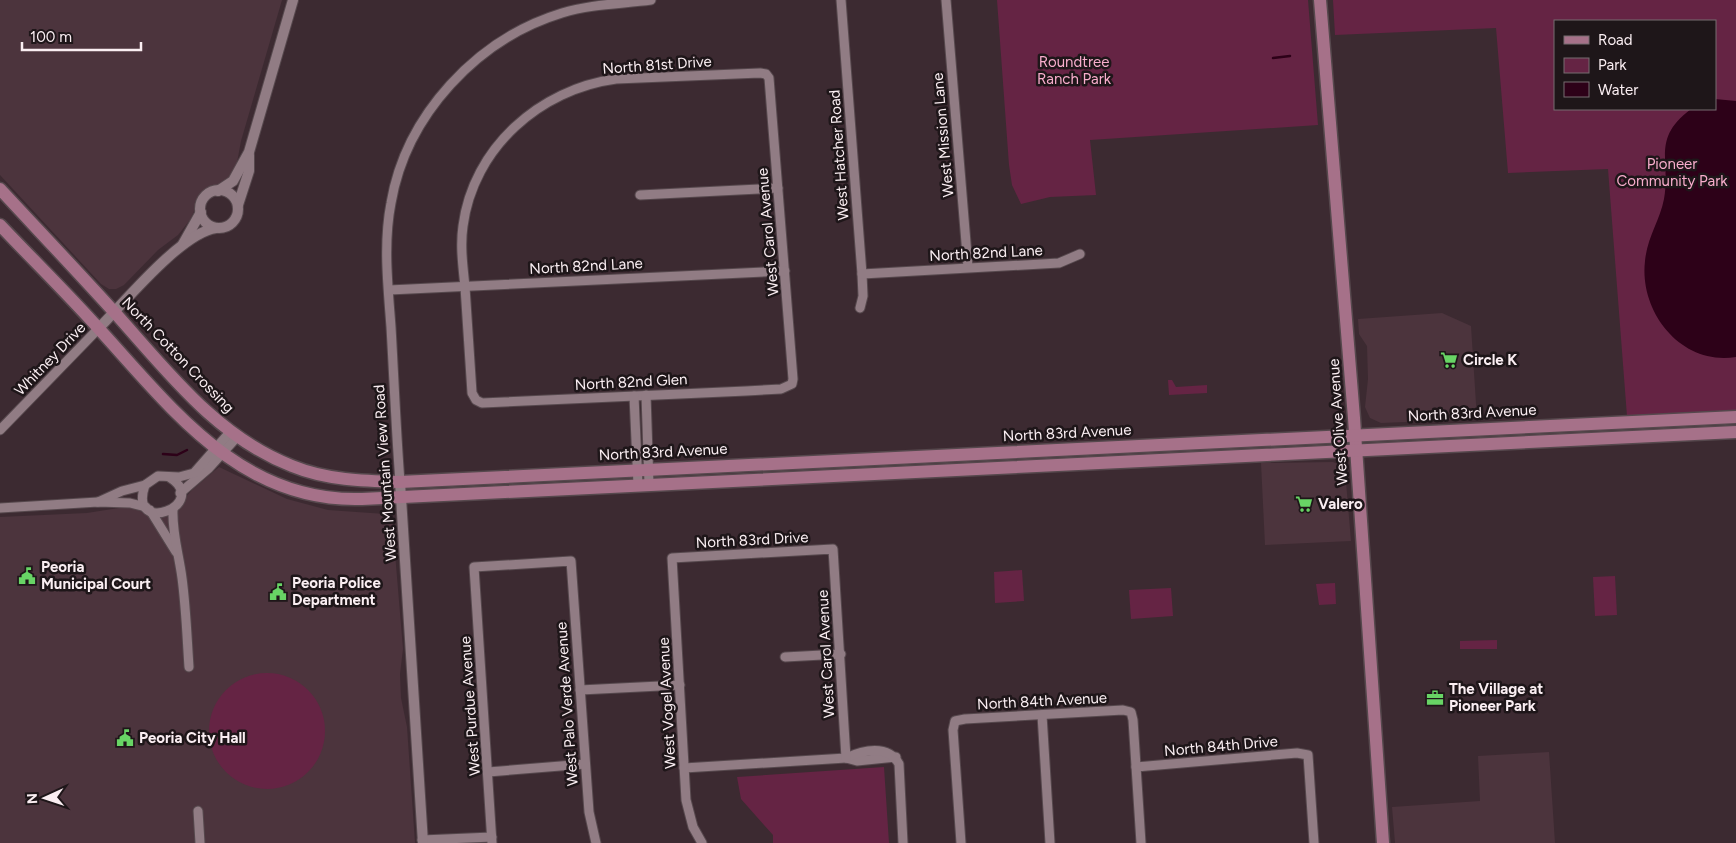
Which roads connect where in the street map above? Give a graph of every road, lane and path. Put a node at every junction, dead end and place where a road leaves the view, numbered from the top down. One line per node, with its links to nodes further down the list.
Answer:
1 (293, 0): 7 (street)
2 (651, 0): 22 (street, West Mountain View Road)
3 (841, 0): 20 (street, West Hatcher Road)
4 (946, 0): 18 (street, West Mission Lane)
5 (1320, 0): 34 (main road, West Olive Avenue)
6 (766, 74): 8 (street, West Carol Avenue); 21 (street, North 81st Drive)
7 (249, 152): 10 (street); 12 (street)
8 (778, 188): 11 (street); 19 (street, West Carol Avenue)
9 (0, 189): 24 (main road, North Cotton Crossing)
10 (218, 190): 12 (street); 13 (street)
11 (640, 195)
12 (238, 205): 15 (street)
13 (201, 212): 15 (street); 16 (street)
14 (0, 225): 25 (main road)
15 (216, 228): 16 (street)
16 (182, 244): 24 (street)
17 (1080, 254): 18 (street, North 82nd Lane)
18 (968, 267): 20 (street, North 82nd Lane)
19 (785, 271): 21 (street, North 82nd Lane); 26 (street, West Carol Avenue)
20 (862, 274): 23 (street, West Hatcher Road)
21 (464, 286): 22 (street, North 82nd Lane); 28 (street, North 82nd Glen)
22 (389, 290): 43 (street, West Mountain View Road)
23 (860, 308)
24 (115, 312): 25 (street); 33 (main road, North Cotton Crossing)
25 (99, 328): 31 (street, Whitney Drive); 38 (main road)
26 (787, 386): 27 (street, North 82nd Glen)
27 (646, 395): 28 (street, North 82nd Glen); 40 (street)
28 (634, 396): 40 (street)
29 (1736, 417): 30 (main road, North 83rd Avenue)
30 (1610, 422): 34 (main road, North 83rd Avenue); 35 (main road)
31 (0, 430)
32 (1736, 432): 35 (main road, North 83rd Avenue)
33 (233, 435): 38 (street); 41 (main road, North Cotton Crossing)
34 (1355, 435): 36 (main road, North 83rd Avenue); 37 (main road, West Olive Avenue)
35 (1611, 438): 37 (main road, North 83rd Avenue)
36 (1146, 445): 39 (main road); 40 (main road, North 83rd Avenue)
37 (1356, 449): 39 (main road, North 83rd Avenue); 79 (main road, West Olive Avenue)
38 (219, 451): 42 (street); 46 (street); 47 (main road)
39 (1146, 460): 45 (main road, North 83rd Avenue)
40 (643, 469): 43 (main road, North 83rd Avenue); 45 (street)
41 (304, 470): 43 (main road, North Cotton Crossing); 47 (main road)
42 (169, 477): 44 (street); 46 (street)
43 (400, 482): 48 (street, West Mountain View Road)
44 (145, 484): 49 (street); 51 (street)
45 (644, 485): 48 (main road, North 83rd Avenue)
46 (180, 494): 52 (street)
47 (311, 494): 48 (main road)
48 (401, 497): 70 (street, West Mountain View Road)
49 (98, 502): 50 (street); 51 (street)
50 (0, 508)
51 (148, 508): 52 (street); 54 (street)
52 (173, 510): 54 (street)
53 (833, 549): 55 (street, North 83rd Drive); 57 (street, West Carol Avenue)
54 (176, 552): 59 (street)
55 (672, 558): 60 (street, West Vogel Avenue)
56 (474, 567): 61 (street, West Palo Verde Avenue); 67 (street, West Purdue Avenue)
57 (841, 654): 58 (street); 63 (street, West Carol Avenue)
58 (785, 656)
59 (189, 667)
60 (680, 685): 61 (street); 66 (street, West Vogel Avenue)
61 (580, 690): 64 (street, West Palo Verde Avenue)
62 (1042, 715): 65 (street, North 84th Avenue); 75 (street, North 84th Avenue); 76 (street)
63 (846, 758): 66 (street); 74 (street)
64 (585, 764): 67 (street); 72 (street, West Palo Verde Avenue)
65 (1136, 767): 77 (street); 78 (street, North 84th Drive)
66 (684, 768): 73 (street, West Vogel Avenue)
67 (488, 772): 69 (street, West Purdue Avenue)
68 (198, 811): 71 (street)
69 (492, 840): 70 (street)
70 (423, 842)
71 (200, 843)
72 (596, 843)
73 (702, 843)
74 (903, 843)
75 (961, 843)
76 (1050, 843)
77 (1141, 843)
78 (1314, 843)
79 (1383, 843)

